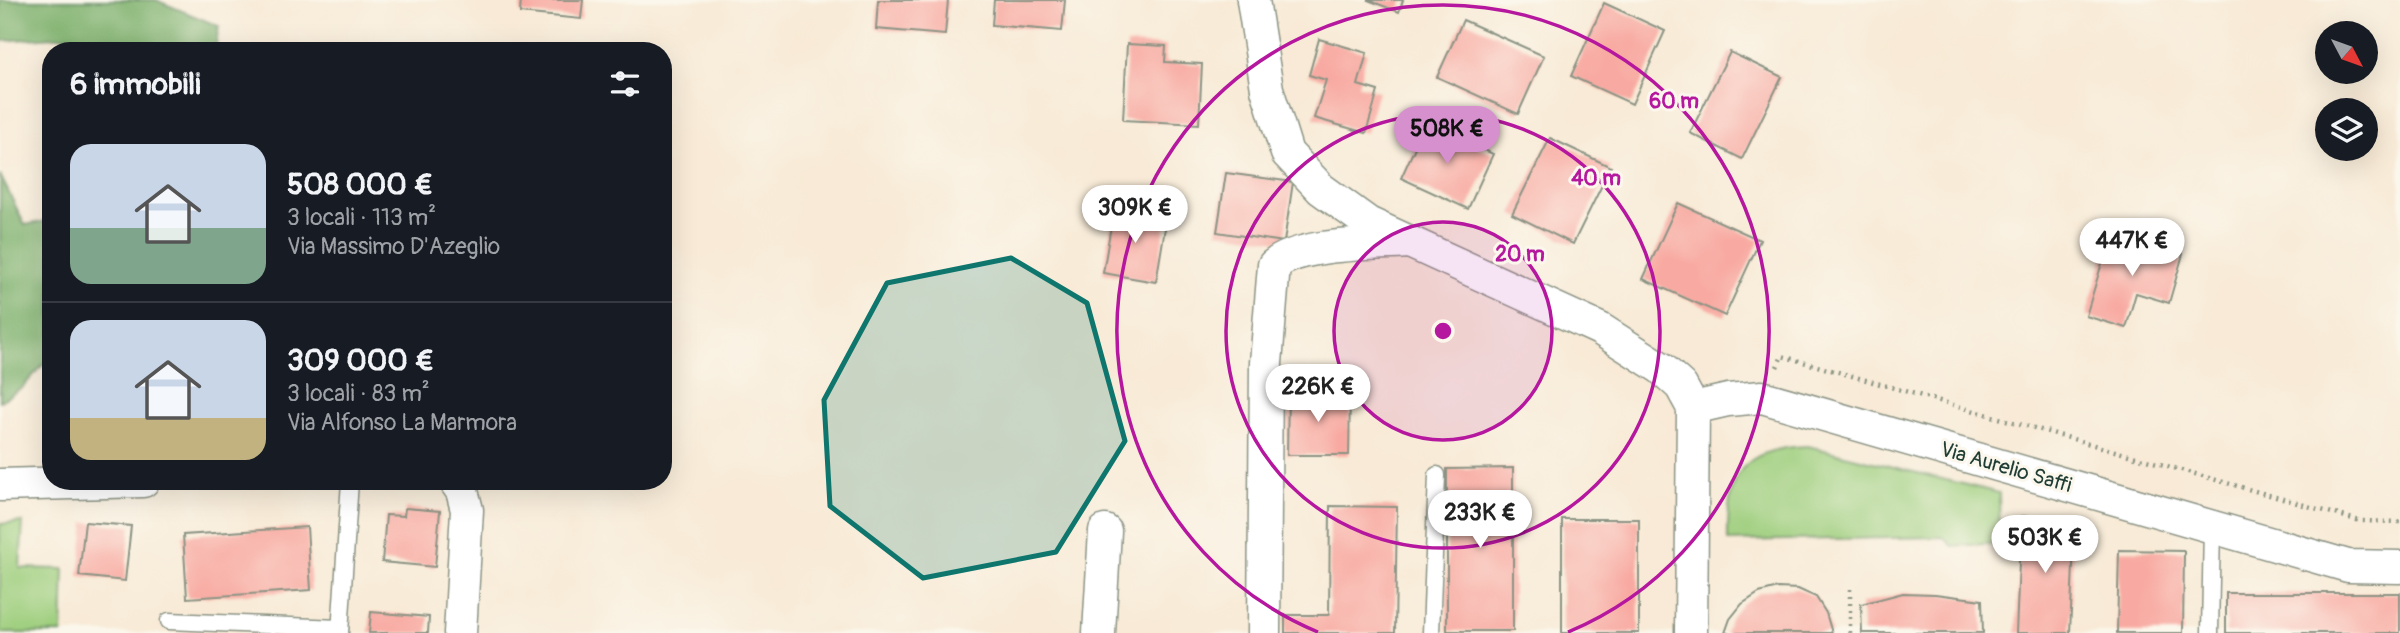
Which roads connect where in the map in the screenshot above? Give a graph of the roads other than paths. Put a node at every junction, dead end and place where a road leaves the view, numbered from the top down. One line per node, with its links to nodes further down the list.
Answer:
1 (1253, 0): 2 (street)
2 (1410, 242): 3 (street); 16 (street)
3 (1693, 408): 9 (street, Via Aurelio Saffi); 18 (street)
4 (1437, 475): 17 (lane)
5 (42, 484): 6 (street)
6 (0, 485)
7 (349, 490): 13 (lane)
8 (461, 490): 14 (street)
9 (2212, 526): 11 (street, Via Aurelio Saffi); 19 (lane)
10 (1105, 531): 15 (street)
11 (2400, 567)
12 (169, 621): 13 (lane)
13 (340, 630)
14 (460, 633)
15 (1098, 633)
16 (1264, 633)
17 (1432, 633)
18 (1690, 633)
19 (2210, 633)

